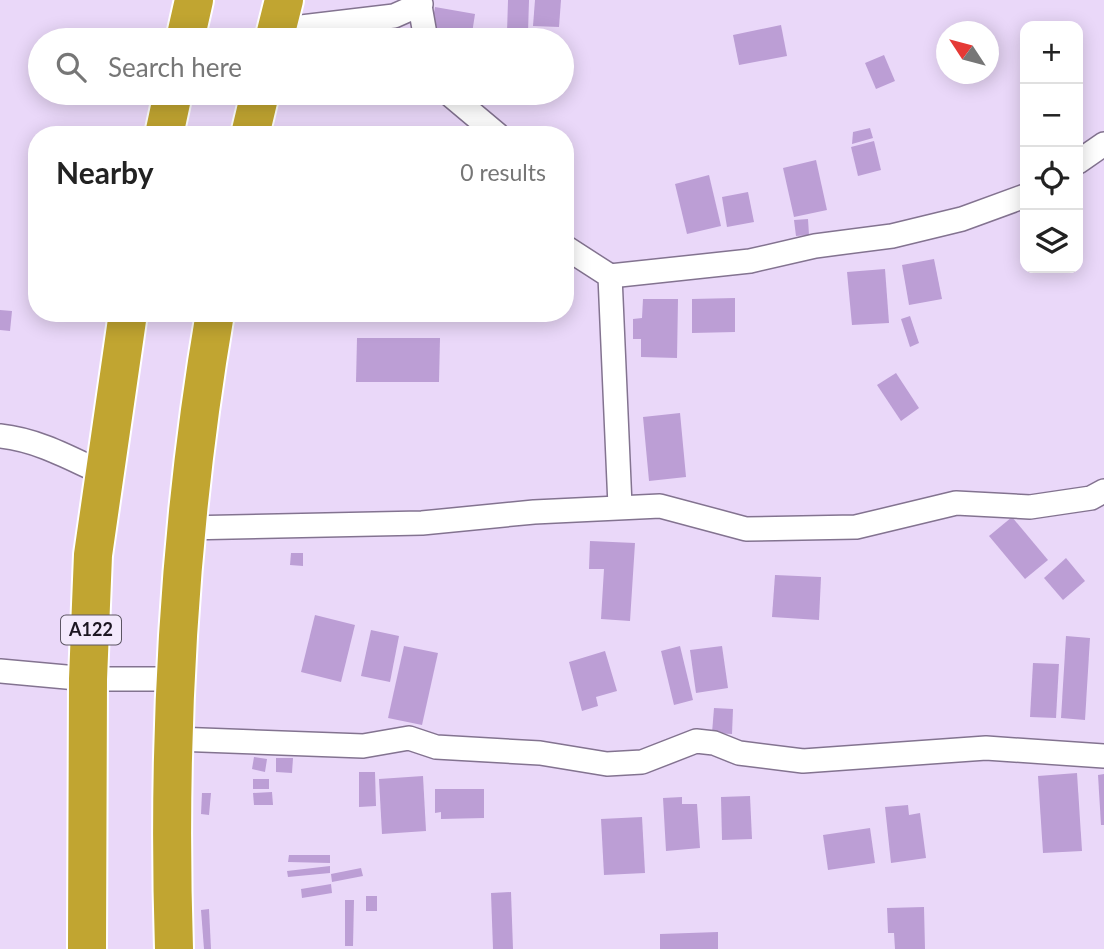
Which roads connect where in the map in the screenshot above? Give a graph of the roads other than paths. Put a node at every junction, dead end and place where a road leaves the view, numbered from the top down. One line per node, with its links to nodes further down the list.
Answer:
1 (194, 0): 4 (highway)
2 (420, 2): 3 (street); 5 (street)
3 (278, 23)
4 (188, 28)
5 (424, 28)
6 (170, 105): 9 (highway)
7 (257, 105): 10 (highway)
8 (462, 105): 11 (street)
9 (166, 126)
10 (252, 126)
11 (487, 126)
12 (1104, 144): 13 (street)
13 (1083, 159)
14 (1020, 198): 16 (street)
15 (574, 253): 16 (street)
16 (610, 276): 22 (street)
17 (127, 322): 20 (highway, A122)
18 (214, 322): 23 (highway)
19 (0, 436): 20 (street)
20 (104, 474): 26 (highway, A122)
21 (1104, 491): 22 (street)
22 (620, 506): 23 (street)
23 (184, 528): 25 (highway)
24 (0, 671): 26 (street)
25 (176, 679): 26 (street); 27 (highway)
26 (88, 680): 29 (highway, A122)
27 (175, 739): 28 (street); 30 (highway)
28 (1104, 756)
29 (87, 949)
30 (174, 949)

